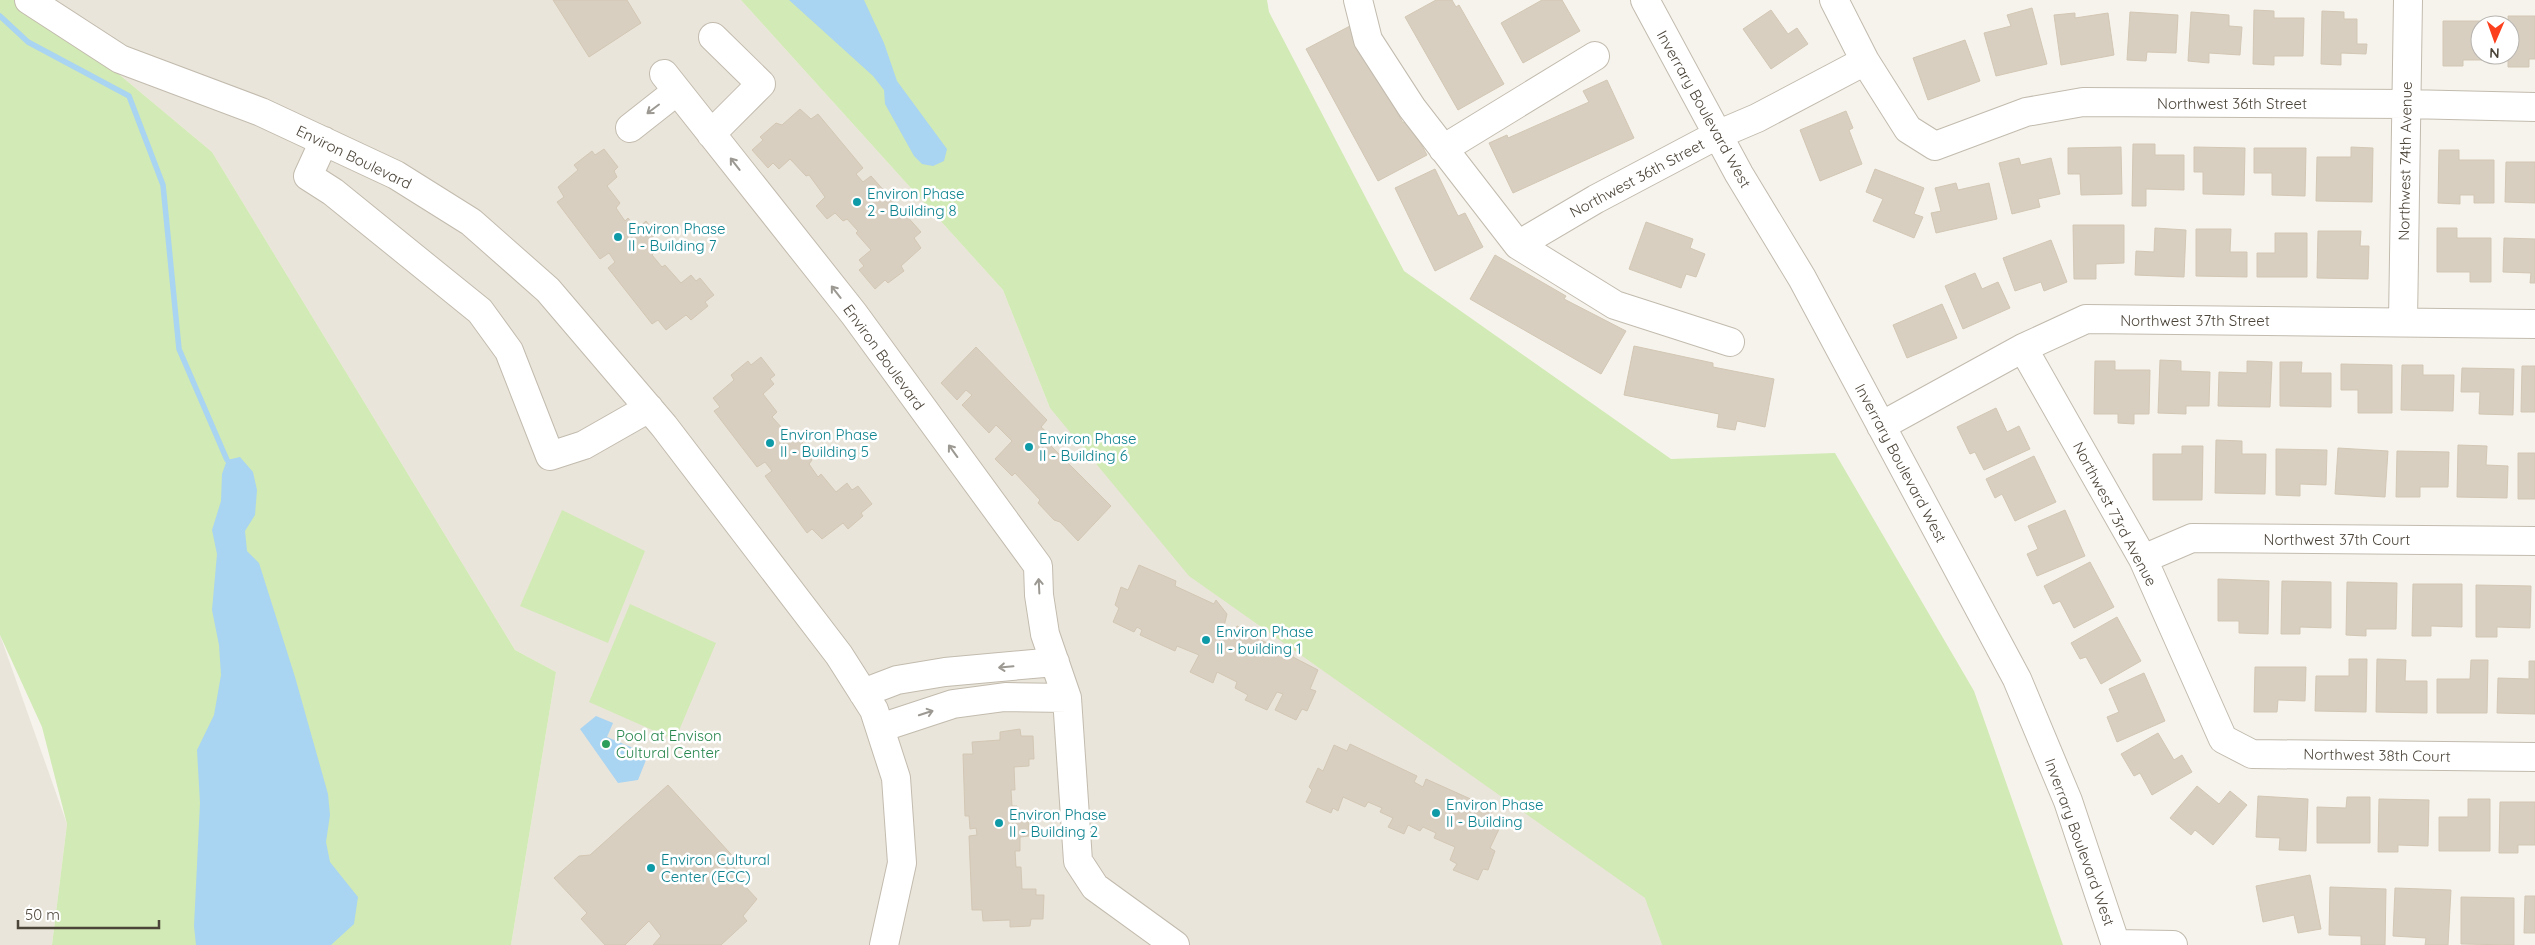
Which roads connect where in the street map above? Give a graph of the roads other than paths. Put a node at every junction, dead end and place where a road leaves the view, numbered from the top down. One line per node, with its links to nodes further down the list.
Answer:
1 (29, 0): 14 (street, Environ Boulevard)
2 (1358, 0): 15 (street)
3 (1645, 0): 13 (street, Inverrary Boulevard West)
4 (1834, 0): 8 (street)
5 (2408, 0): 9 (street, Northwest 74th Avenue)
6 (713, 37): 12 (street)
7 (1596, 56): 15 (street)
8 (1865, 61): 9 (street, Northwest 36th Street); 13 (street, Northwest 36th Street)
9 (2406, 104): 10 (street, Northwest 36th Street); 17 (street, Northwest 74th Avenue)
10 (2535, 107)
11 (630, 128): 12 (street, Environ Boulevard, one-way to 11)
12 (711, 134): 25 (street, Environ Boulevard, one-way to 12)
13 (1717, 135): 16 (street, Northwest 36th Street); 22 (street, Inverrary Boulevard West)
14 (324, 141): 21 (street, Environ Boulevard); 21 (street)
15 (1443, 149): 16 (street)
16 (1518, 245): 19 (street)
17 (2403, 322): 18 (street, Northwest 37th Street); 20 (street, Northwest 37th Street)
18 (2535, 324)
19 (1730, 342)
20 (2023, 348): 22 (street, Northwest 37th Street); 24 (street, Northwest 73rd Avenue)
21 (649, 408): 26 (street, Environ Boulevard)
22 (1882, 426): 33 (street, Inverrary Boulevard West)
23 (2535, 541): 24 (street, Northwest 37th Court)
24 (2142, 559): 29 (street, Northwest 73rd Avenue)
25 (1055, 662): 26 (street, one-way to 26); 27 (street, Environ Boulevard)
26 (863, 693): 28 (street, Environ Boulevard)
27 (1067, 698): 28 (street, one-way to 27); 32 (street, Environ Boulevard)
28 (880, 728): 31 (street, Environ Boulevard)
29 (2223, 739): 30 (street, Northwest 38th Court)
30 (2535, 758)
31 (884, 945)
32 (1176, 945)
33 (2116, 945): 34 (street)
34 (2173, 945)

